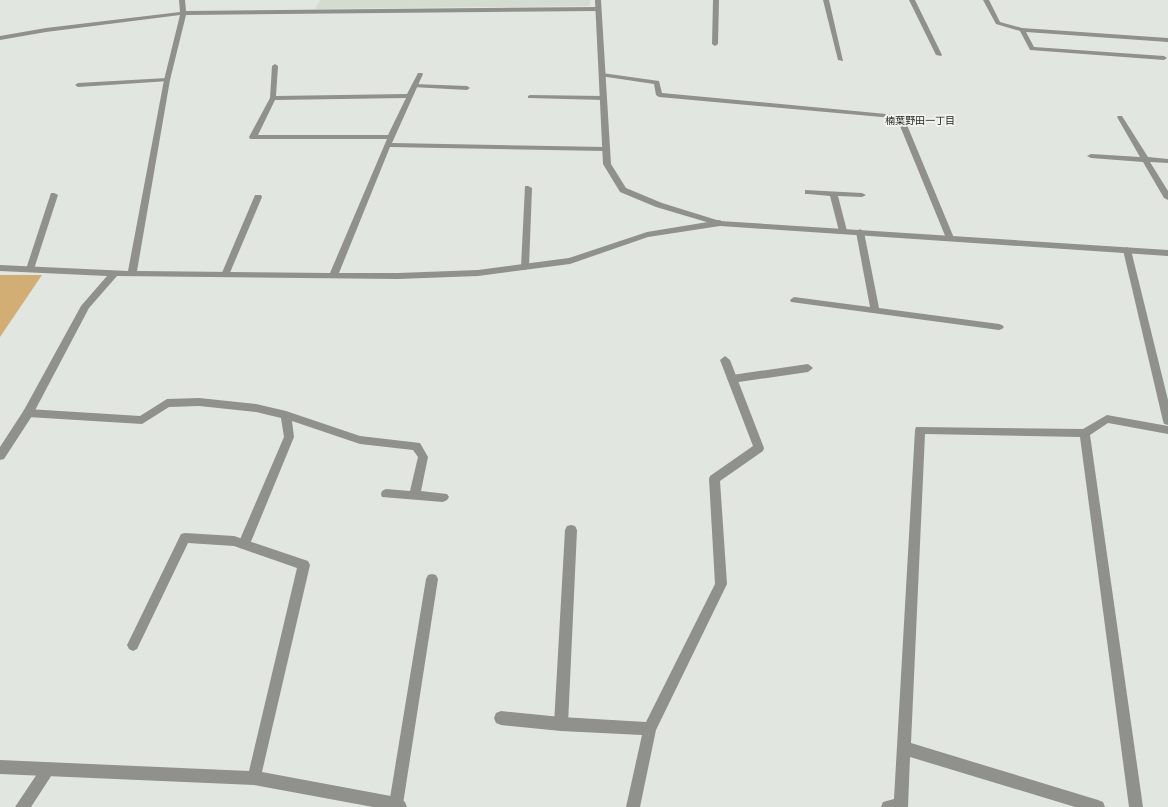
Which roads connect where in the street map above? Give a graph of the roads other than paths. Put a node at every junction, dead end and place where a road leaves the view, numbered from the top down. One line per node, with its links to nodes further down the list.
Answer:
1 (182, 0): 8 (street)
2 (598, 0): 7 (street)
3 (716, 0): 12 (street)
4 (826, 0): 15 (street)
5 (912, 0): 13 (street)
6 (986, 0): 9 (street)
7 (598, 9): 8 (street); 18 (street)
8 (183, 13): 10 (street); 19 (street)
9 (1022, 30): 11 (street); 14 (street)
10 (0, 38)
11 (1168, 40)
12 (715, 44)
13 (940, 55)
14 (1164, 58)
15 (841, 60)
16 (275, 66): 25 (street)
17 (420, 74): 21 (street)
18 (602, 75): 26 (street); 44 (street)
19 (167, 80): 20 (street); 51 (street)
20 (78, 85)
21 (414, 86): 22 (street); 23 (street)
22 (467, 88)
23 (410, 96): 25 (street); 28 (street)
24 (530, 97): 26 (street)
25 (273, 98): 28 (street)
26 (603, 98): 30 (street)
27 (1120, 117): 32 (street)
28 (391, 137): 29 (street)
29 (387, 145): 30 (street); 53 (street)
30 (605, 149): 41 (street)
31 (1091, 156): 32 (street)
32 (1145, 159): 33 (street); 40 (street)
33 (1168, 161)
34 (528, 188): 47 (street)
35 (808, 192): 36 (street)
36 (833, 193): 38 (street); 42 (street)
37 (54, 195): 49 (street)
38 (862, 195)
39 (258, 197): 52 (street)
40 (1168, 198)
41 (720, 223): 42 (street); 47 (street)
42 (843, 231): 43 (street)
43 (860, 232): 44 (street); 55 (street)
44 (950, 238): 45 (street)
45 (1126, 250): 46 (street); 62 (street)
46 (1168, 253)
47 (525, 266): 53 (street)
48 (0, 268): 49 (street)
49 (30, 269): 50 (street)
50 (114, 274): 51 (street); 60 (street)
51 (132, 274): 52 (street)
52 (225, 275): 53 (street)
53 (333, 276)
54 (794, 300): 55 (street)
55 (875, 310): 56 (street)
56 (998, 327)
57 (725, 360): 59 (street)
58 (808, 368): 59 (street)
59 (732, 379): 75 (street)
60 (28, 413): 61 (street); 65 (street)
61 (286, 415): 67 (street); 70 (street)
62 (1168, 421)
63 (1168, 430): 64 (street)
64 (1085, 433): 76 (street); 85 (street)
65 (0, 456)
66 (386, 494): 67 (street)
67 (415, 495): 68 (street)
68 (443, 497)
69 (571, 530): 74 (street)
70 (244, 544): 72 (street); 79 (street)
71 (432, 579): 80 (street)
72 (133, 645)
73 (501, 718): 74 (street)
74 (561, 724): 75 (street)
75 (650, 729): 82 (street)
76 (905, 748): 83 (street); 84 (street)
77 (0, 768): 78 (street)
78 (48, 770): 79 (street); 81 (street)
79 (254, 778): 80 (street)
80 (398, 806)
81 (22, 807)
82 (633, 807)
83 (897, 807)
84 (1098, 807)
85 (1136, 807)

